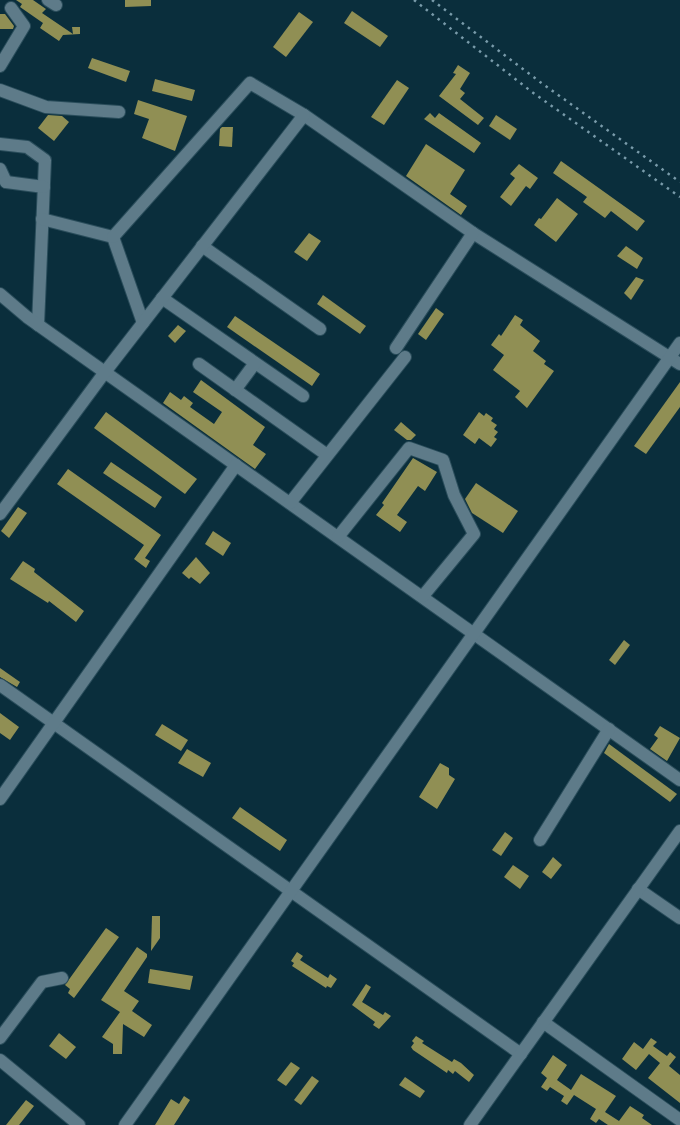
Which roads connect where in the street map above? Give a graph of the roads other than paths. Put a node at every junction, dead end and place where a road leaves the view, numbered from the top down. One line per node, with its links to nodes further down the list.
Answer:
1 (11, 8): 2 (street)
2 (0, 66)
3 (0, 90): 4 (street)
4 (119, 112)
5 (304, 115): 11 (street); 12 (street); 13 (street)
6 (0, 144): 9 (street)
7 (0, 169): 8 (street)
8 (3, 186): 9 (street)
9 (44, 187): 10 (street)
10 (42, 219): 12 (street); 17 (street)
11 (473, 233): 20 (street); 26 (street)
12 (113, 237): 16 (street)
13 (202, 246): 15 (street); 18 (street)
14 (0, 294): 17 (street)
15 (162, 298): 16 (street); 21 (street)
16 (143, 323): 23 (street)
17 (38, 325): 23 (street)
18 (320, 329)
19 (680, 343): 20 (street)
20 (675, 361): 32 (street)
21 (255, 363): 24 (street); 25 (street)
22 (199, 364): 24 (street)
23 (105, 372): 27 (street); 29 (street)
24 (235, 390): 26 (street)
25 (303, 396)
26 (328, 455): 28 (street)
27 (236, 465): 28 (street); 34 (street)
28 (290, 503): 30 (street)
29 (0, 514)
30 (338, 537): 31 (street); 31 (street)
31 (423, 596): 32 (street)
32 (473, 632): 35 (street); 41 (street)
33 (0, 685): 34 (street)
34 (53, 724): 37 (street); 41 (street)
35 (609, 729): 36 (street); 39 (street)
36 (680, 780)
37 (2, 792)
38 (680, 831): 40 (street)
39 (540, 840)
40 (638, 890): 42 (street); 44 (street)
41 (290, 892): 46 (street); 51 (street)
42 (680, 918)
43 (62, 978): 45 (street)
44 (543, 1022): 46 (street); 48 (street)
45 (0, 1038)
46 (521, 1054): 49 (street)
47 (0, 1060): 50 (street)
48 (680, 1120)
49 (473, 1124)
50 (79, 1125)
51 (125, 1125)

